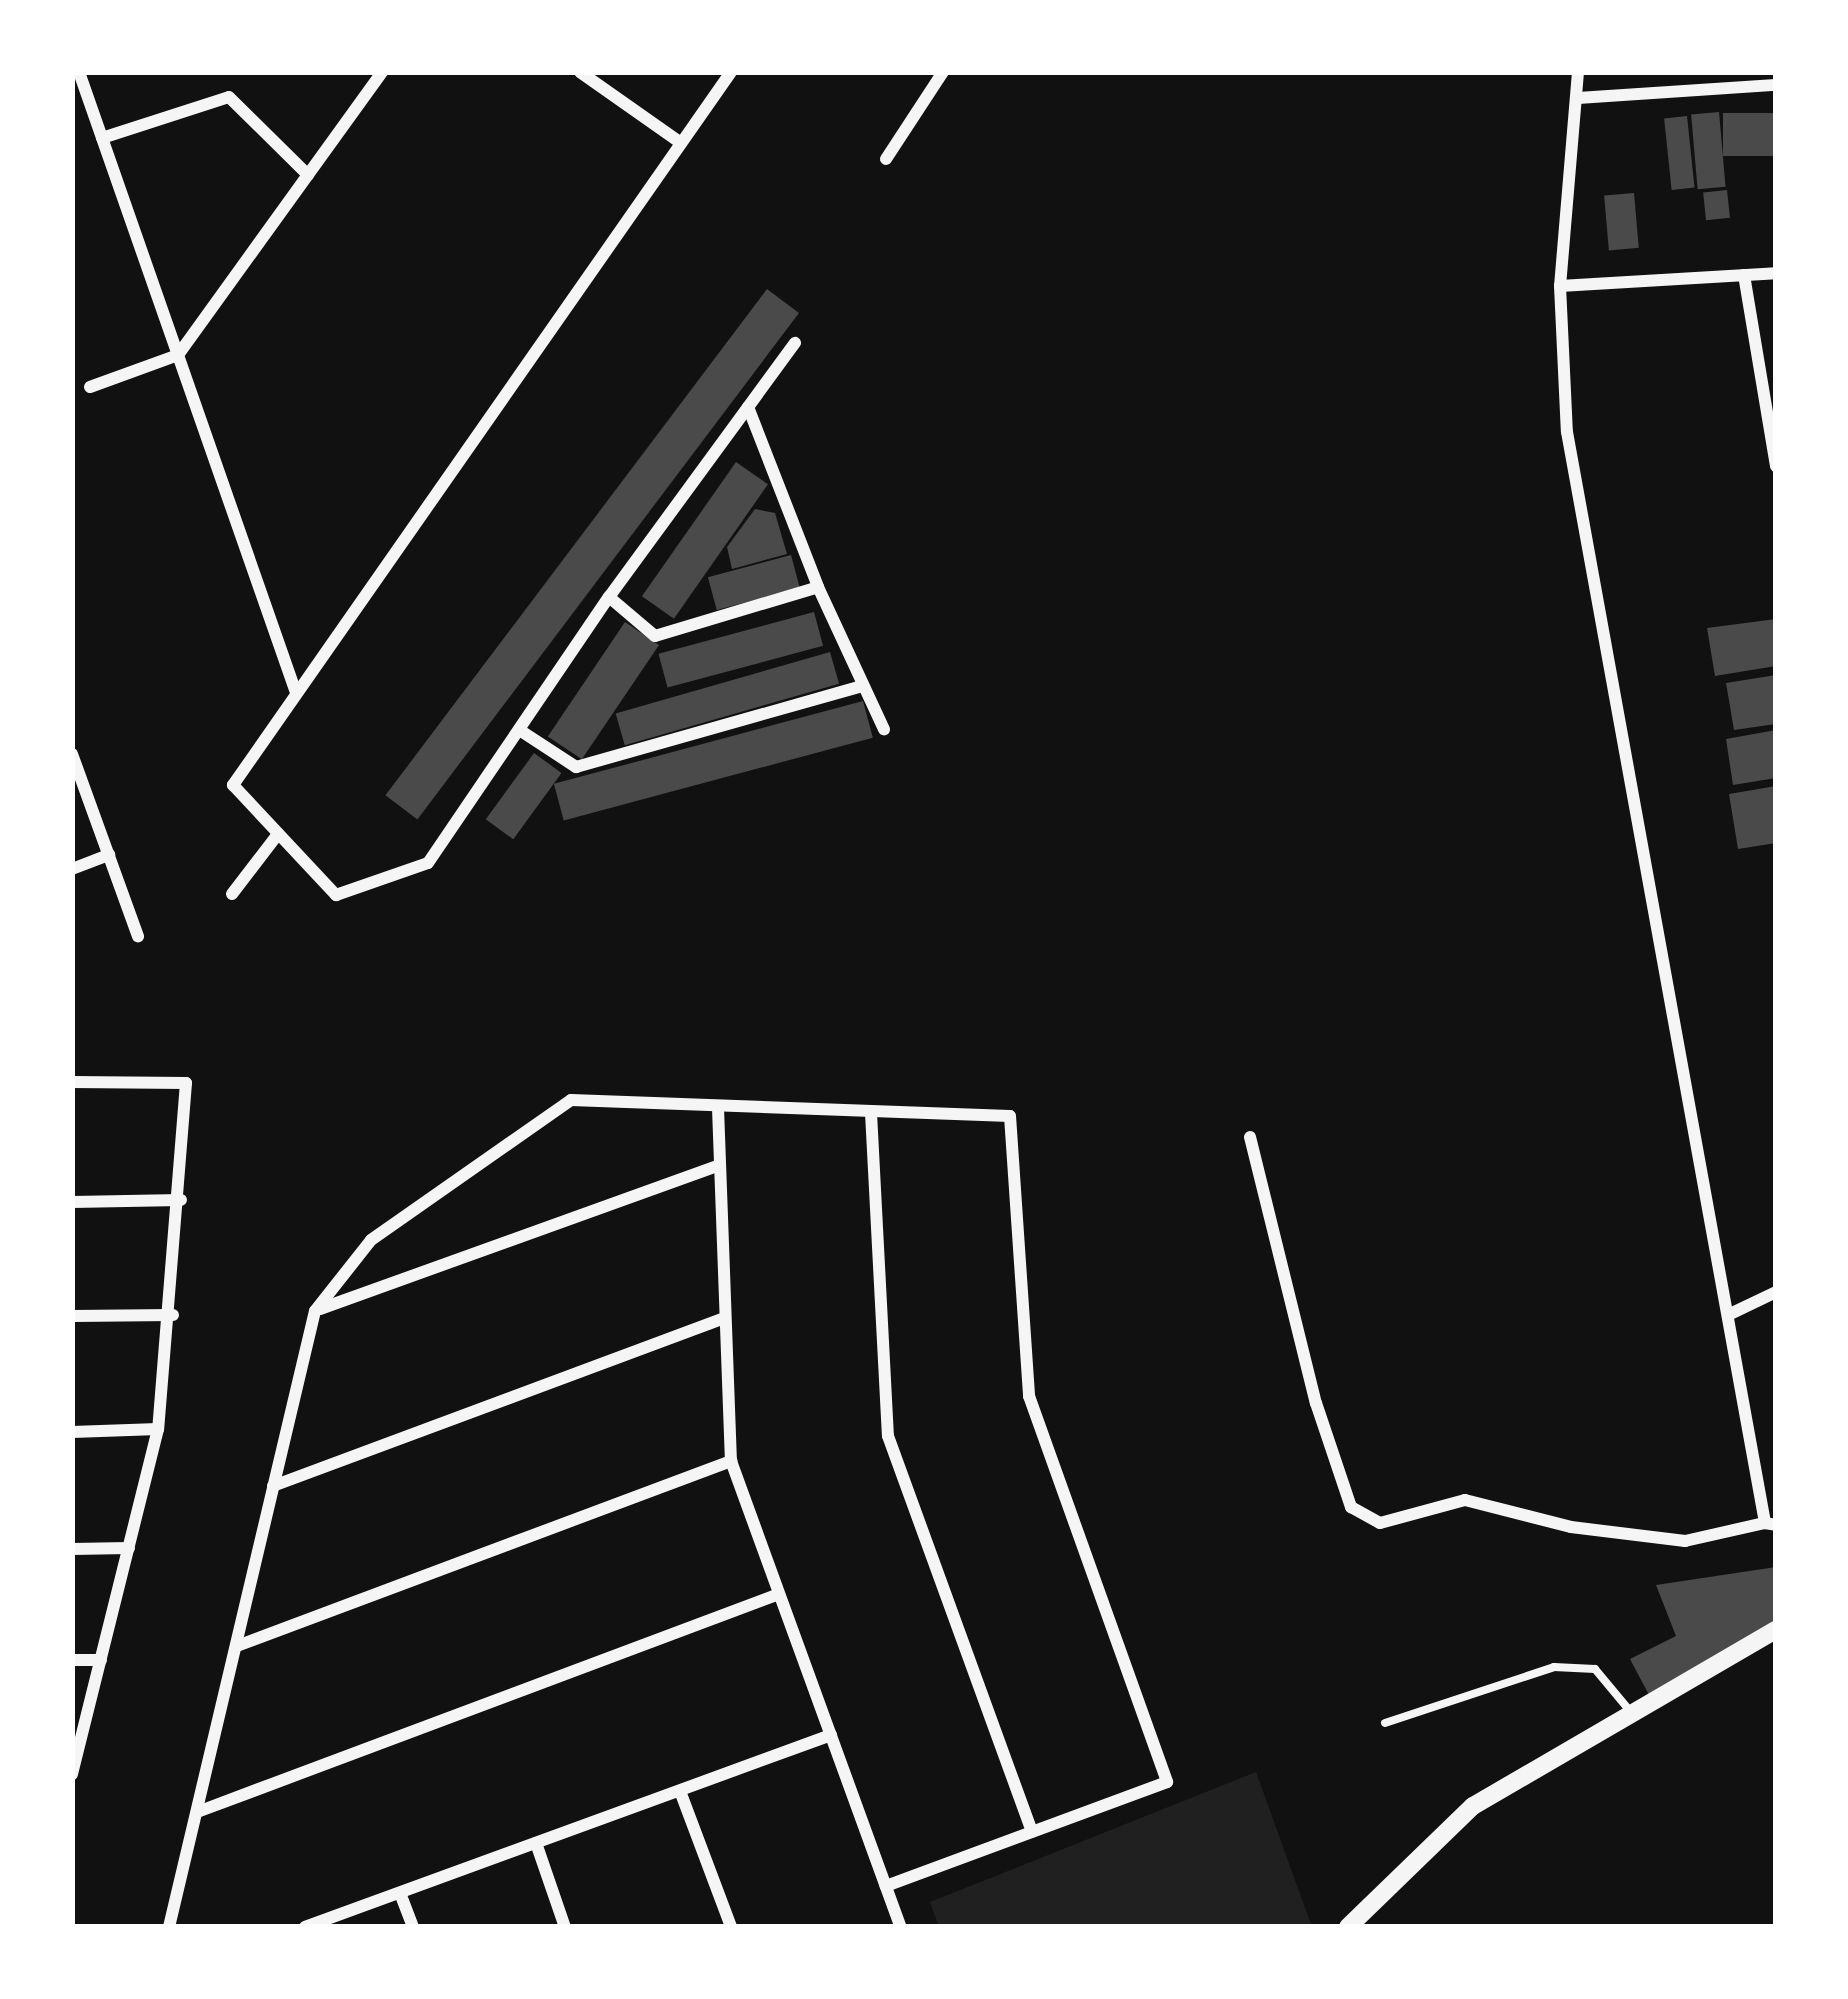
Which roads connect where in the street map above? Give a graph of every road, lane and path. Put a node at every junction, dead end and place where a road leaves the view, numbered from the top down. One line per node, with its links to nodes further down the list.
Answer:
1 (79, 72): 9 (street)
2 (382, 72): 12 (street)
3 (580, 72): 10 (street)
4 (731, 72): 10 (street)
5 (943, 72): 11 (street)
6 (1578, 72): 8 (street)
7 (1776, 85): 8 (street)
8 (1578, 98): 15 (street)
9 (102, 138): 12 (street); 17 (street)
10 (681, 143): 24 (street)
11 (886, 159)
12 (308, 175): 17 (street)
13 (1776, 273): 14 (street)
14 (1744, 275): 15 (street); 20 (street)
15 (1560, 286): 43 (street)
16 (795, 343): 19 (street)
17 (178, 355): 18 (street); 24 (street)
18 (90, 387)
19 (748, 406): 21 (street); 22 (street)
20 (1776, 466)
21 (818, 587): 22 (street); 23 (street)
22 (609, 597): 26 (street)
23 (862, 686): 25 (street); 26 (street)
24 (295, 690): 28 (street)
25 (884, 729)
26 (521, 731): 28 (street)
27 (72, 754): 29 (street)
28 (278, 834): 31 (street)
29 (109, 855): 30 (street); 32 (street)
30 (72, 869)
31 (232, 894)
32 (138, 936)
33 (72, 1082): 38 (street)
34 (718, 1108): 35 (street); 37 (street); 41 (street)
35 (871, 1113): 64 (street); 64 (street)
36 (1250, 1137): 50 (street)
37 (719, 1166): 41 (street); 45 (street)
38 (182, 1200): 39 (street); 42 (street)
39 (72, 1202)
40 (1776, 1292): 43 (street)
41 (315, 1311): 49 (street)
42 (173, 1315): 44 (street); 46 (street)
43 (1728, 1315): 50 (street)
44 (72, 1316)
45 (725, 1318): 48 (street); 49 (street)
46 (158, 1429): 47 (street); 51 (street)
47 (72, 1432)
48 (731, 1461): 53 (street); 55 (street)
49 (273, 1486): 55 (street)
50 (1770, 1524)
51 (129, 1548): 52 (street); 57 (street)
52 (72, 1549)
53 (779, 1594): 60 (street); 63 (street)
54 (1776, 1630): 58 (street)
55 (237, 1646): 63 (street)
56 (72, 1660): 57 (street)
57 (101, 1660): 61 (street)
58 (1632, 1714): 59 (lane); 74 (street)
59 (1385, 1723)
60 (831, 1736): 62 (street); 66 (street)
61 (72, 1771)
62 (680, 1791): 65 (street); 72 (street)
63 (200, 1811): 68 (street)
64 (1032, 1832): 66 (street)
65 (536, 1844): 67 (street); 71 (street)
66 (886, 1886): 73 (street)
67 (400, 1893): 69 (street); 70 (street)
68 (169, 1927)
69 (305, 1927)
70 (413, 1927)
71 (566, 1927)
72 (731, 1927)
73 (901, 1927)
74 (1348, 1927)

